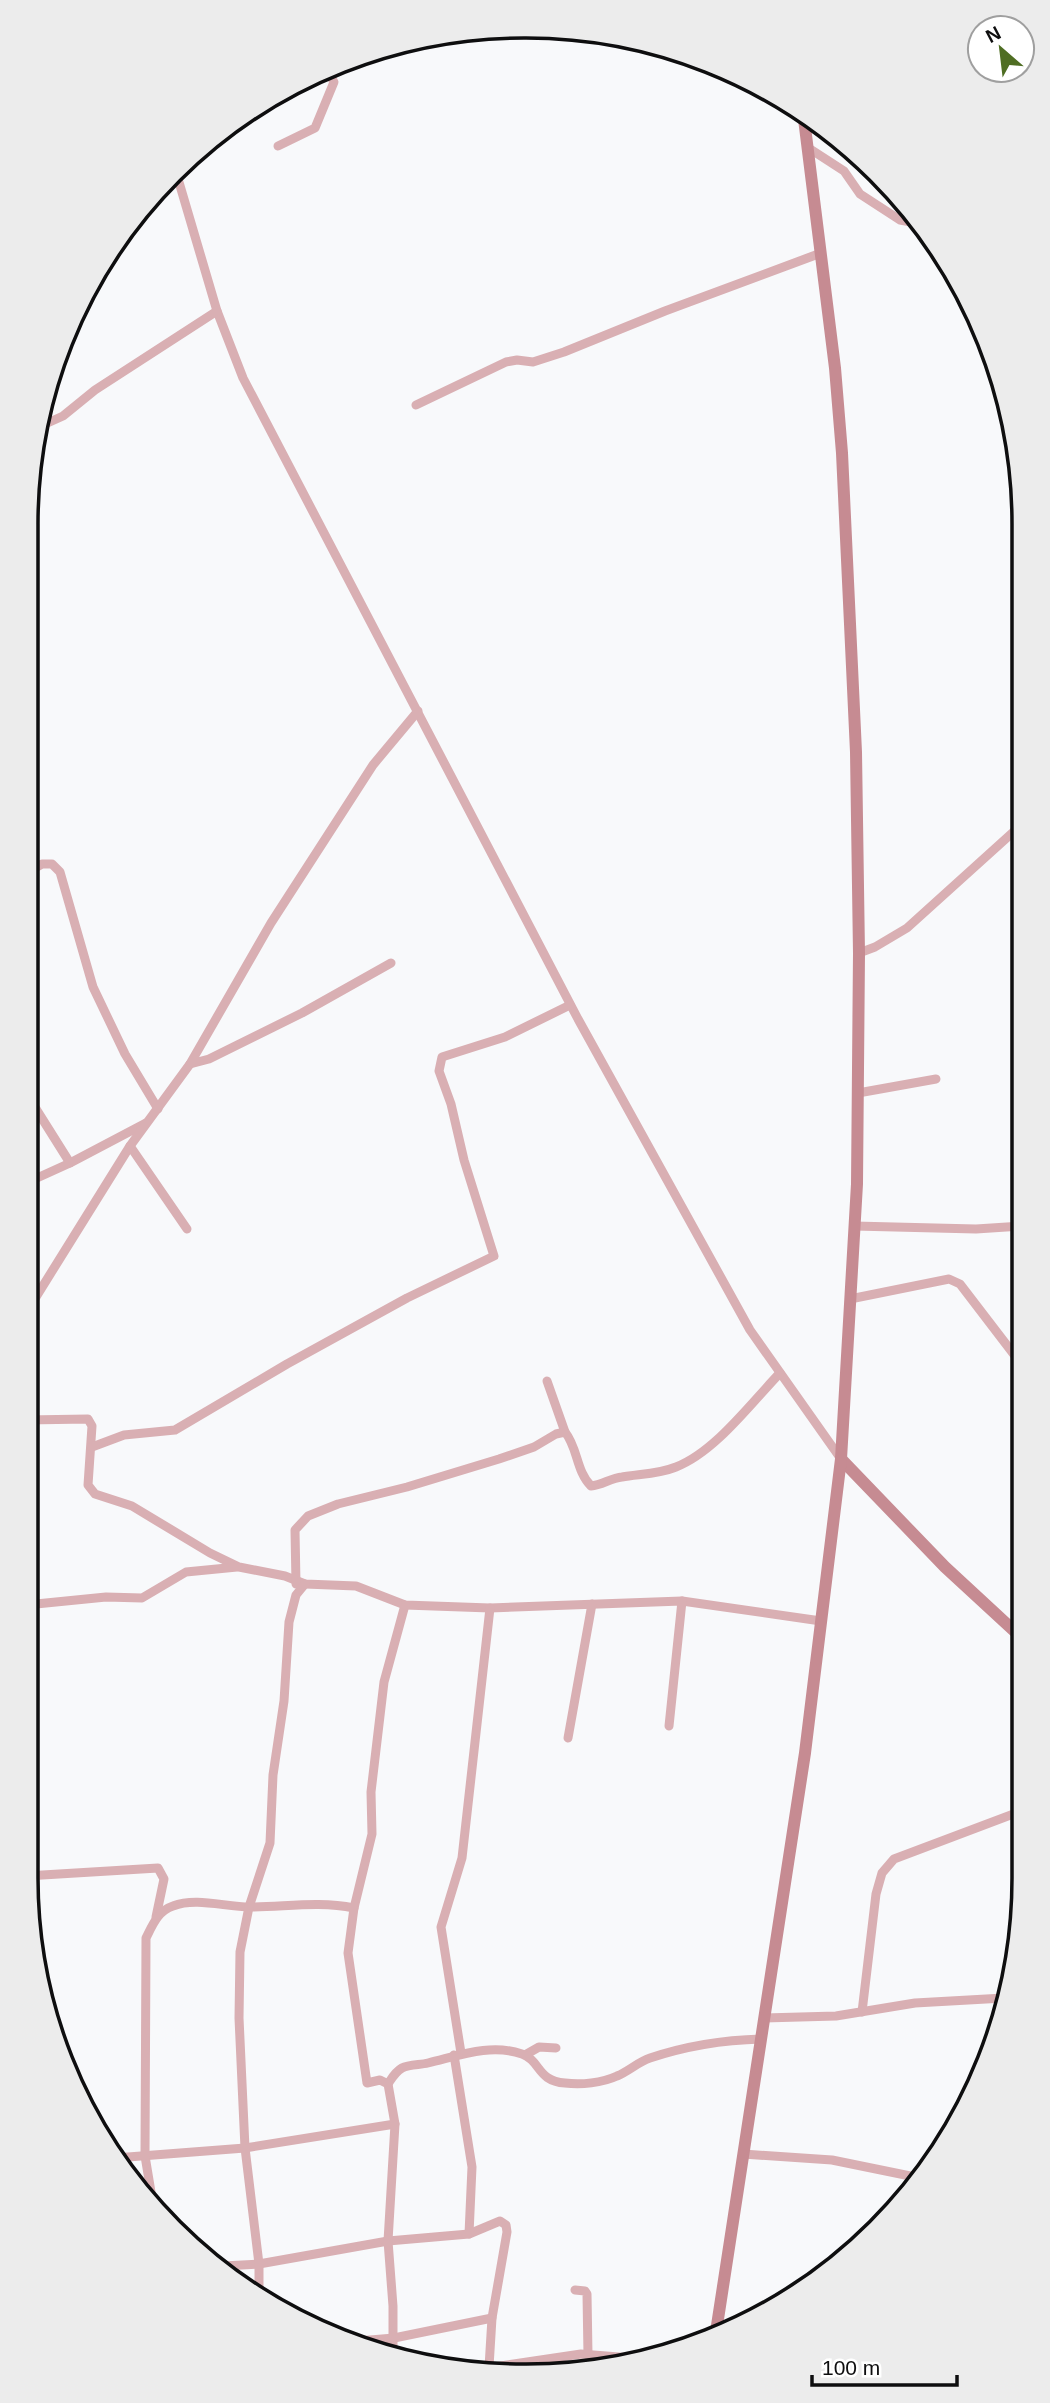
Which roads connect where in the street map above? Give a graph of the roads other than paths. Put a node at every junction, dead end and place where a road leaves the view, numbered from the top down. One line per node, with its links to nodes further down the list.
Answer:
1 (332, 79): 3 (street)
2 (805, 127): 4 (main road)
3 (278, 146)
4 (807, 147): 6 (street); 7 (main road)
5 (179, 183): 8 (street)
6 (904, 221)
7 (821, 253): 9 (street); 14 (main road)
8 (217, 312): 10 (street); 11 (street)
9 (416, 405)
10 (50, 422)
11 (418, 711): 16 (street); 17 (street)
12 (1012, 833): 14 (street)
13 (38, 866): 20 (street)
14 (859, 953): 19 (main road)
15 (391, 963): 17 (street)
16 (570, 1005): 32 (street); 36 (street)
17 (190, 1064): 20 (street)
18 (936, 1079): 19 (street)
19 (858, 1093): 26 (main road)
20 (158, 1109): 22 (street)
21 (38, 1112): 24 (street)
22 (149, 1121): 23 (street); 24 (street)
23 (130, 1146): 28 (street); 29 (street)
24 (70, 1163): 25 (street)
25 (38, 1178)
26 (855, 1226): 27 (street); 30 (main road)
27 (1012, 1226)
28 (187, 1228)
29 (38, 1294)
30 (850, 1299): 31 (street); 37 (main road)
31 (1012, 1351)
32 (780, 1373): 35 (street); 37 (street)
33 (548, 1381): 35 (street)
34 (38, 1420): 36 (street)
35 (565, 1432): 39 (street)
36 (92, 1447): 38 (street)
37 (841, 1459): 45 (main road); 46 (main road)
38 (239, 1567): 39 (street); 41 (street)
39 (300, 1582): 43 (street); 51 (street)
40 (682, 1601): 42 (street); 45 (street); 47 (street)
41 (38, 1604)
42 (592, 1604): 44 (street); 48 (street)
43 (405, 1605): 44 (street); 52 (street)
44 (490, 1608): 59 (street)
45 (821, 1620): 56 (main road)
46 (1012, 1629)
47 (669, 1726)
48 (568, 1738)
49 (1012, 1815): 55 (street)
50 (38, 1875): 53 (street)
51 (249, 1907): 52 (street); 53 (street); 63 (street)
52 (354, 1908): 61 (street)
53 (155, 1918): 65 (street)
54 (996, 1998): 55 (street)
55 (862, 2012): 56 (street)
56 (764, 2018): 57 (main road)
57 (761, 2039): 60 (street); 64 (main road)
58 (556, 2048): 60 (street)
59 (457, 2054): 60 (street); 61 (street); 69 (street)
60 (525, 2055)
61 (384, 2082): 62 (street)
62 (395, 2124): 63 (street); 70 (street)
63 (245, 2148): 65 (street); 71 (street)
64 (743, 2154): 67 (street); 76 (main road)
65 (145, 2156): 66 (street); 68 (street)
66 (127, 2157)
67 (910, 2176)
68 (150, 2188)
69 (469, 2234): 70 (street); 75 (street)
70 (388, 2241): 71 (street); 77 (street)
71 (259, 2264): 72 (street); 73 (street)
72 (231, 2266)
73 (259, 2285)
74 (576, 2290): 80 (street)
75 (492, 2318): 77 (street); 82 (street)
76 (717, 2324)
77 (394, 2338): 78 (street); 79 (street)
78 (372, 2340)
79 (393, 2346)
80 (588, 2355): 81 (street); 83 (street)
81 (610, 2357)
82 (489, 2363)
83 (516, 2364)

